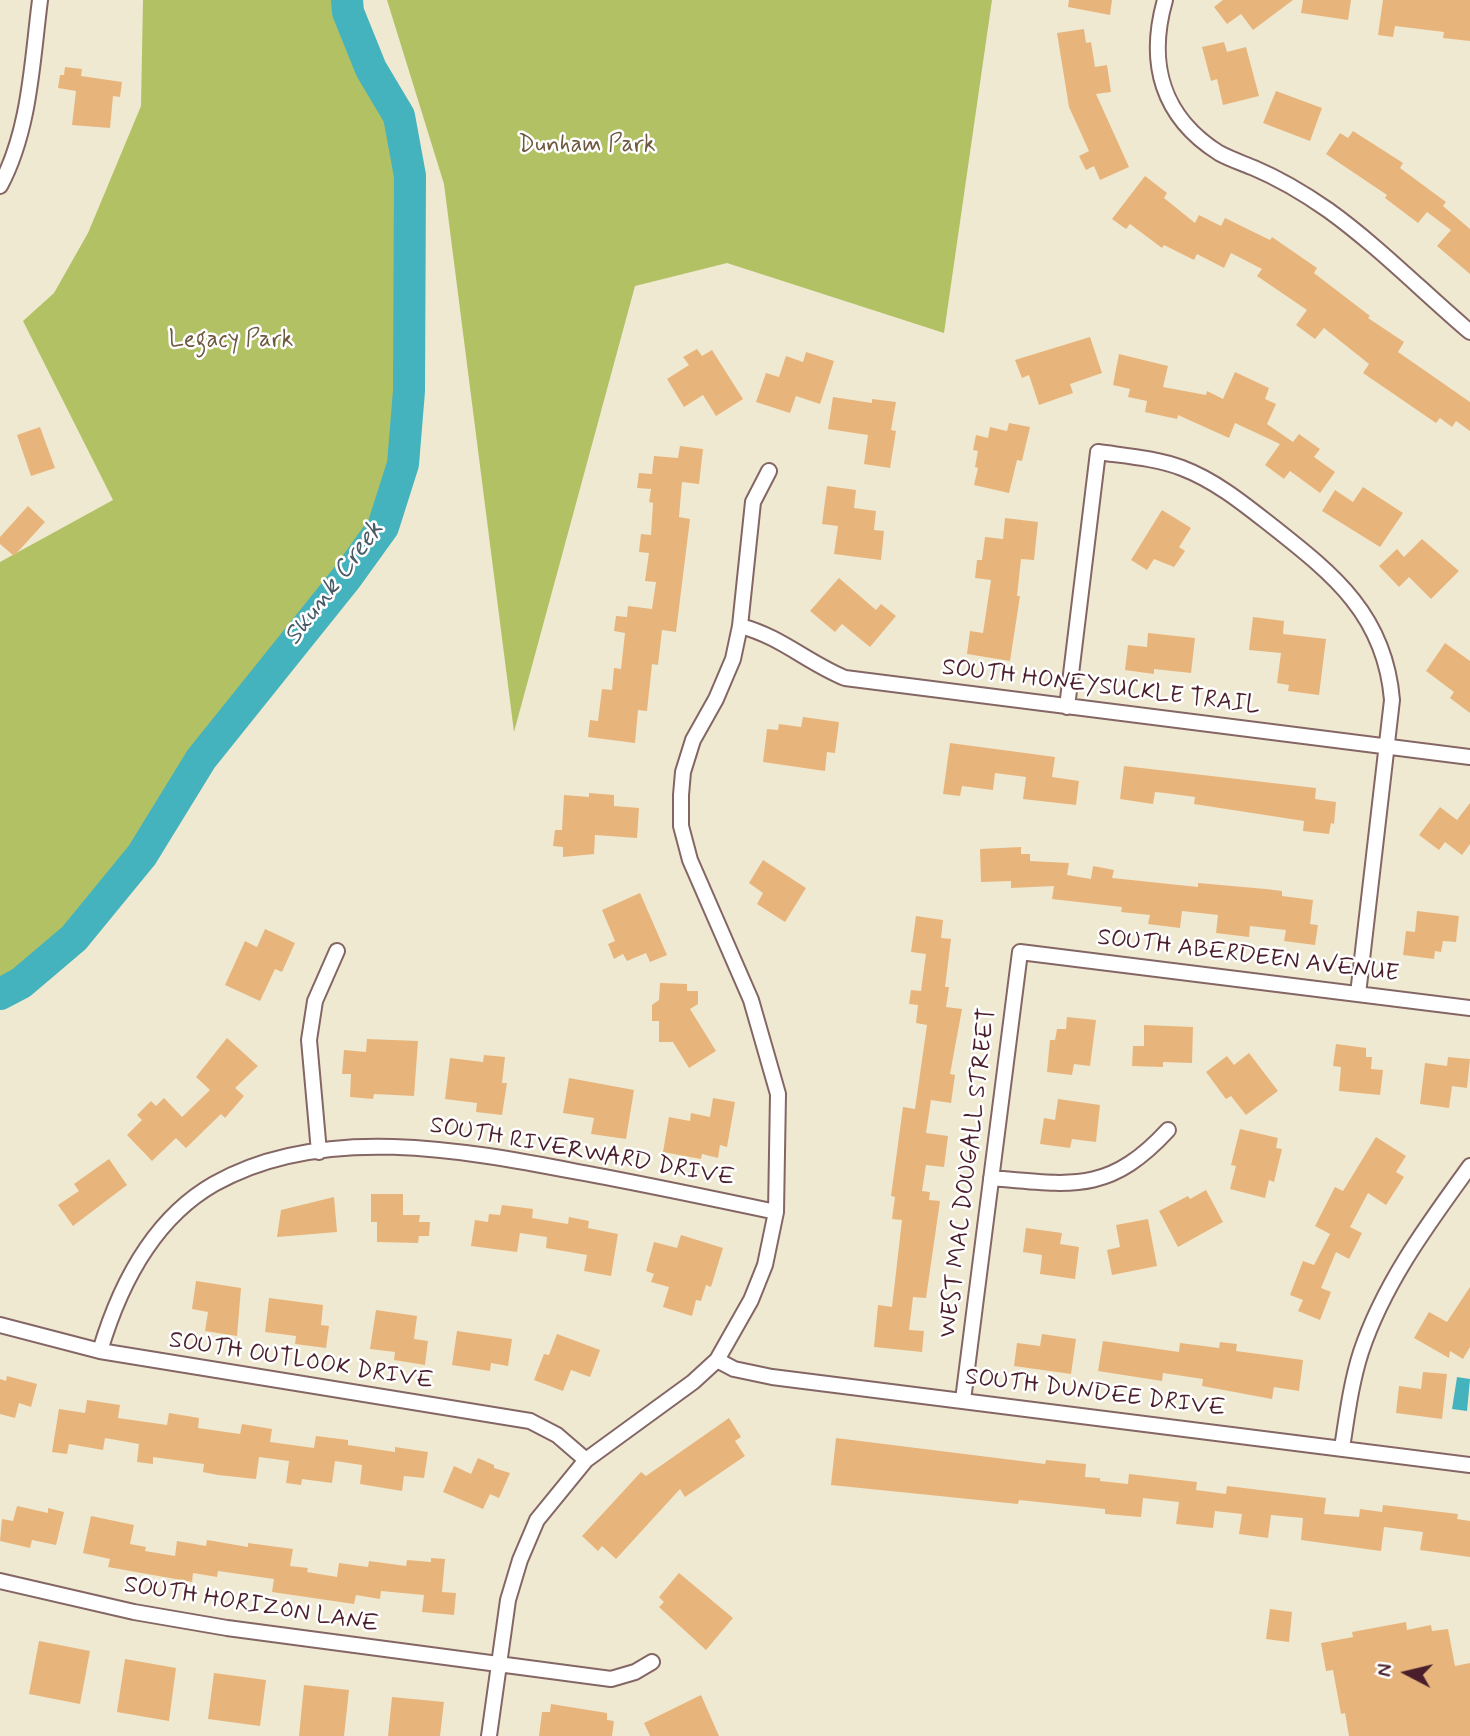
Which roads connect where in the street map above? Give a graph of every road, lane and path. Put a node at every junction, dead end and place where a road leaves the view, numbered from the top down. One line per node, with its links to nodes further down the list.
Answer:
1 (40, 0): 3 (street)
2 (1166, 0): 4 (street)
3 (0, 186)
4 (1470, 332)
5 (769, 471): 6 (street)
6 (740, 626): 7 (street, SOUTH HONEYSUCKLE TRAIL); 18 (street)
7 (1067, 707): 8 (street, SOUTH HONEYSUCKLE TRAIL); 8 (street)
8 (1388, 747): 9 (street, SOUTH HONEYSUCKLE TRAIL); 12 (street)
9 (1470, 757)
10 (337, 951): 15 (street)
11 (1020, 952): 12 (street, SOUTH ABERDEEN AVENUE); 17 (street, WEST MAC DOUGALL STREET)
12 (1358, 994): 13 (street, SOUTH ABERDEEN AVENUE)
13 (1470, 1008)
14 (1168, 1130): 17 (street)
15 (319, 1152): 18 (street, SOUTH RIVERWARD DRIVE); 20 (street, SOUTH RIVERWARD DRIVE)
16 (1470, 1166): 23 (street)
17 (991, 1178): 22 (street, WEST MAC DOUGALL STREET)
18 (776, 1213): 21 (street)
19 (0, 1325): 20 (street, SOUTH OUTLOOK DRIVE)
20 (100, 1351): 24 (street, SOUTH OUTLOOK DRIVE)
21 (717, 1360): 22 (street, SOUTH DUNDEE DRIVE); 24 (street)
22 (963, 1400): 23 (street, SOUTH DUNDEE DRIVE)
23 (1342, 1448): 25 (street, SOUTH DUNDEE DRIVE)
24 (586, 1460): 28 (street)
25 (1470, 1465)
26 (0, 1581): 28 (street, SOUTH HORIZON LANE)
27 (652, 1662): 28 (street, SOUTH HORIZON LANE)
28 (498, 1664): 29 (street)
29 (489, 1736)

